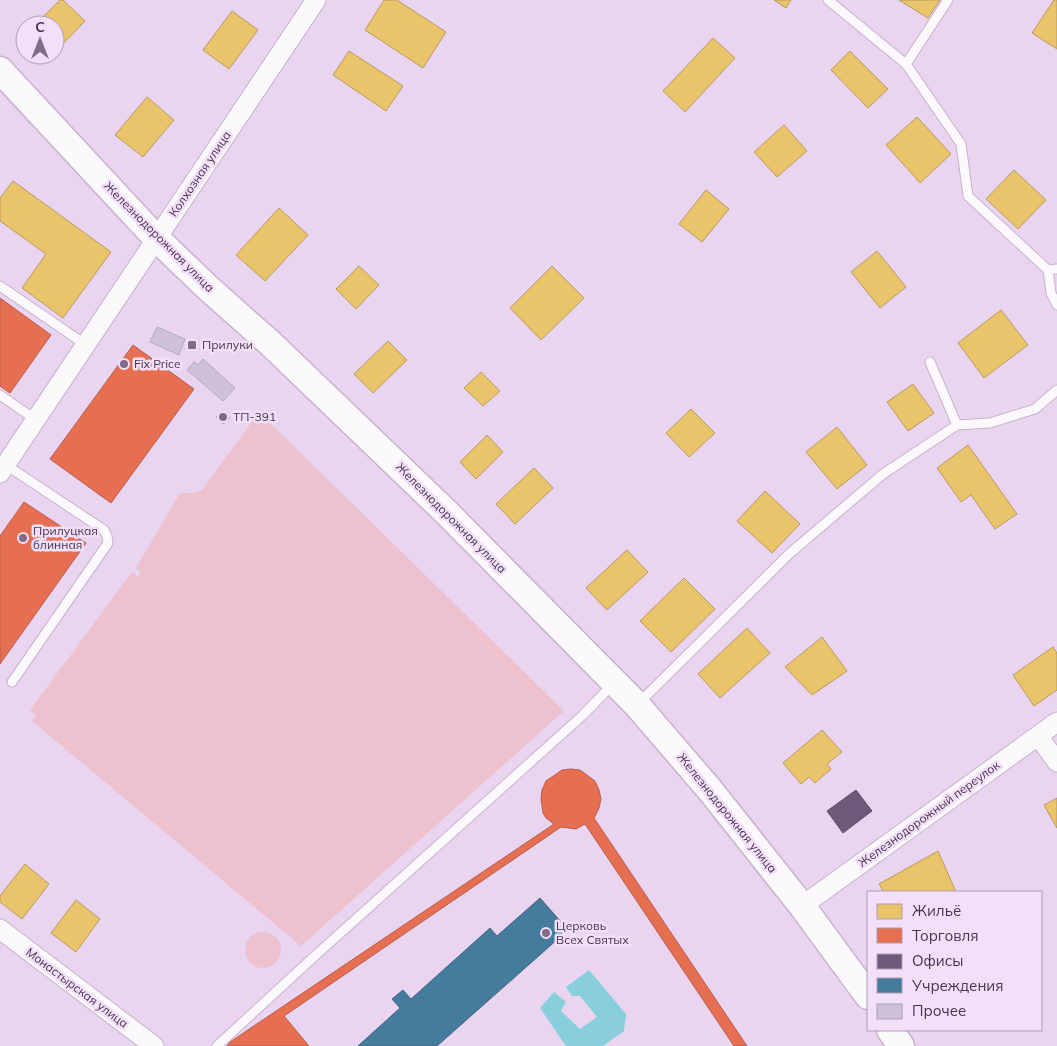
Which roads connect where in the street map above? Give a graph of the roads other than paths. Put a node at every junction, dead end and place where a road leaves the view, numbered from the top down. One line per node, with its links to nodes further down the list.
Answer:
1 (316, 0): 6 (street, Колхозная улица)
2 (828, 0): 4 (lane)
3 (948, 0): 4 (lane)
4 (906, 64): 7 (lane)
5 (0, 70): 6 (street, Железнодорожная улица)
6 (157, 239): 10 (street, Колхозная улица); 18 (street, Железнодорожная улица)
7 (1052, 269): 9 (lane)
8 (0, 286): 10 (lane)
9 (1057, 305)
10 (86, 345): 14 (street, Колхозная улица)
11 (930, 362): 15 (lane)
12 (1057, 390): 15 (lane)
13 (0, 395): 14 (lane)
14 (36, 420): 16 (street, Колхозная улица)
15 (957, 425): 19 (lane)
16 (3, 469): 17 (lane)
17 (12, 682)
18 (615, 682): 19 (street, Железнодорожная улица); 28 (lane)
19 (637, 705): 23 (street, Железнодорожная улица)
20 (1057, 722): 21 (street, Железнодорожный переулок)
21 (1038, 736): 22 (street); 23 (street, Железнодорожный переулок)
22 (1057, 762)
23 (802, 906): 25 (street, Железнодорожная улица)
24 (0, 929): 27 (street, Монастырская улица)
25 (867, 995)
26 (891, 1031): 29 (street)
27 (154, 1046)
28 (217, 1046)
29 (901, 1046)

